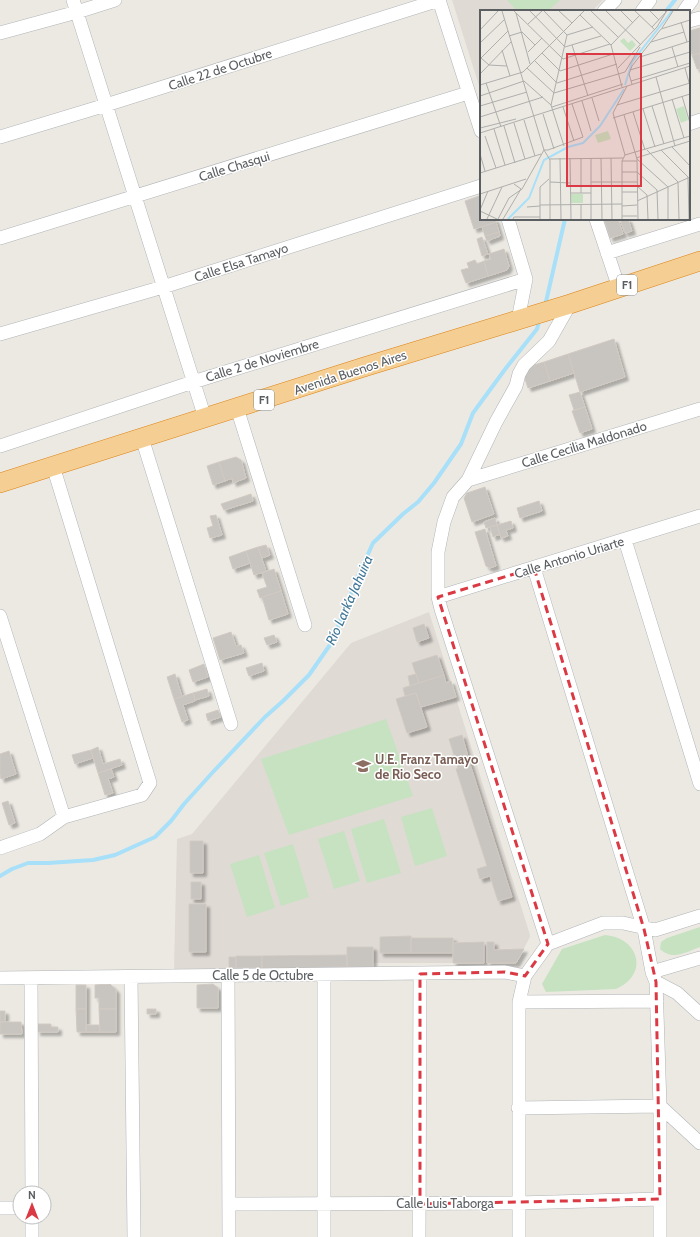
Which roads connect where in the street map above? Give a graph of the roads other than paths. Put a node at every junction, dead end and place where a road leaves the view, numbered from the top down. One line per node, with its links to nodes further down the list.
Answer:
1 (115, 0): 6 (street)
2 (439, 0): 13 (street); 14 (street, Calle 22 de Octubre)
3 (615, 0): 7 (street)
4 (650, 0): 8 (street)
5 (692, 0): 9 (street)
6 (75, 6): 12 (street); 14 (street)
7 (605, 10)
8 (643, 10)
9 (685, 10)
10 (700, 18): 11 (street)
11 (690, 22)
12 (0, 33)
13 (468, 93): 17 (street); 20 (street, Calle Chasqui)
14 (106, 105): 18 (street, Calle 22 de Octubre); 20 (street)
15 (700, 120): 16 (street)
16 (690, 124)
17 (480, 125)
18 (0, 136)
19 (480, 186): 28 (street, Calle Elsa Tamayo)
20 (135, 197): 24 (street, Calle Chasqui); 28 (street)
21 (508, 220): 27 (street)
22 (596, 220): 25 (street)
23 (700, 224): 25 (street)
24 (0, 238)
25 (607, 253): 29 (street)
26 (700, 261): 29 (highway, Avenida Buenos Aires / F1)
27 (526, 279): 31 (street); 33 (street, Calle 2 de Noviembre)
28 (163, 287): 32 (street, Calle Elsa Tamayo); 33 (street)
29 (618, 288): 30 (highway, Avenida Buenos Aires / F1)
30 (562, 307): 31 (highway, Avenida Buenos Aires / F1); 40 (street)
31 (523, 319): 34 (highway, Avenida Buenos Aires / F1)
32 (0, 334)
33 (193, 382): 36 (street); 38 (street, Calle 2 de Noviembre)
34 (237, 408): 36 (highway, Avenida Buenos Aires / F1); 47 (street)
35 (700, 409): 40 (street, Calle Cecilia Maldonado)
36 (205, 418): 37 (highway, Avenida Buenos Aires / F1)
37 (142, 438): 39 (highway, Avenida Buenos Aires / F1); 48 (street)
38 (0, 446)
39 (52, 466): 41 (highway, Avenida Buenos Aires / F1); 50 (street)
40 (468, 480): 45 (street)
41 (0, 483)
42 (700, 516): 43 (street, Calle Antonio Uriarte)
43 (625, 540): 44 (street, Calle Antonio Uriarte); 49 (street)
44 (534, 568): 45 (street, Calle Antonio Uriarte); 53 (street)
45 (438, 596): 54 (street)
46 (0, 616): 50 (street)
47 (305, 625)
48 (231, 724)
49 (700, 784)
50 (64, 817): 51 (street)
51 (0, 848)
52 (700, 916): 53 (street)
53 (644, 928): 54 (street); 61 (street)
54 (548, 944): 59 (street)
55 (700, 958): 61 (street)
56 (420, 974): 58 (street, Calle 5 de Octubre); 59 (street, Calle 5 de Octubre); 75 (street)
57 (228, 975): 58 (street, Calle 5 de Octubre); 60 (street, Calle 5 de Octubre); 73 (street)
58 (324, 975): 74 (street)
59 (525, 976): 65 (street)
60 (131, 977): 63 (street, Calle 5 de Octubre); 80 (street)
61 (654, 977): 64 (street); 66 (street)
62 (0, 978): 63 (street, Calle 5 de Octubre)
63 (31, 978): 70 (street)
64 (658, 1001): 65 (street); 67 (street)
65 (519, 1002): 68 (street)
66 (700, 1014)
67 (660, 1106): 68 (street); 69 (street); 71 (street)
68 (518, 1108): 72 (street)
69 (700, 1143)
70 (32, 1185)
71 (660, 1199): 72 (street, Calle Luis Taborga); 85 (street)
72 (518, 1203): 75 (street, Calle Luis Taborga); 84 (street)
73 (229, 1204): 74 (street, Calle Luis Taborga); 81 (street)
74 (324, 1204): 75 (street, Calle Luis Taborga); 82 (street)
75 (420, 1204): 83 (street)
76 (0, 1208): 77 (street)
77 (12, 1208)
78 (32, 1225): 79 (street)
79 (32, 1237)
80 (134, 1237)
81 (229, 1237)
82 (324, 1237)
83 (420, 1237)
84 (518, 1237)
85 (660, 1237)

